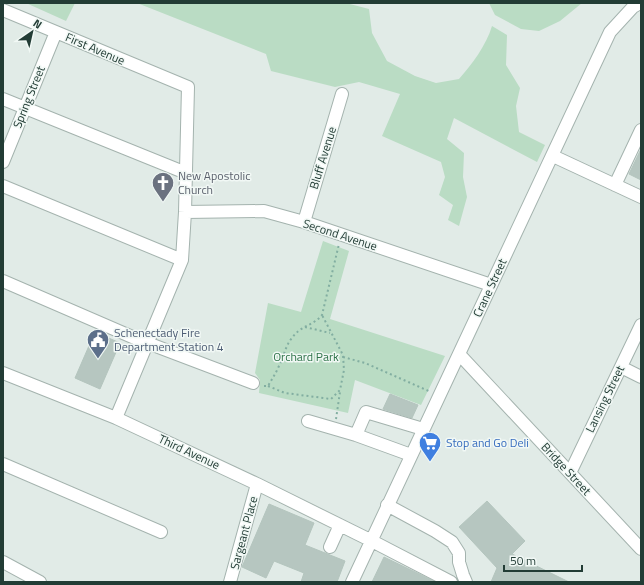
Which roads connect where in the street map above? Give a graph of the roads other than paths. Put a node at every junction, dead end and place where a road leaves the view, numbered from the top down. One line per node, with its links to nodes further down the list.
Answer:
1 (640, 3): 8 (street, Crane Street)
2 (3, 10): 3 (street, First Avenue)
3 (56, 32): 6 (street, Spring Street); 10 (street, First Avenue)
4 (342, 94): 15 (street, Bluff Avenue)
5 (3, 99): 6 (street)
6 (25, 108): 9 (street, Spring Street); 10 (street)
7 (641, 130): 11 (street)
8 (553, 156): 11 (street); 18 (street, Crane Street)
9 (3, 162)
10 (186, 173): 14 (street)
11 (615, 185): 13 (street)
12 (3, 186): 16 (street)
13 (641, 197)
14 (185, 212): 15 (street, Second Avenue); 16 (street)
15 (304, 222): 18 (street, Second Avenue)
16 (182, 260): 20 (street)
17 (3, 281): 20 (street)
18 (491, 285): 21 (street, Crane Street)
19 (641, 325): 22 (street, Lansing Street)
20 (147, 342): 25 (street); 26 (street)
21 (459, 354): 28 (street, Crane Street); 32 (street, Bridge Street)
22 (621, 367): 24 (street); 32 (street, Lansing Street)
23 (3, 373): 26 (street, Third Avenue)
24 (641, 377)
25 (253, 383)
26 (116, 418): 33 (street, Third Avenue)
27 (308, 421): 29 (street)
28 (423, 430): 29 (street); 30 (street, Crane Street)
29 (356, 435): 30 (street)
30 (411, 455): 34 (street, Crane Street)
31 (3, 464): 36 (street)
32 (570, 473): 39 (street, Bridge Street)
33 (257, 484): 35 (street, Third Avenue); 41 (street, Sargeant Place)
34 (387, 505): 37 (street, Crane Street); 45 (street)
35 (340, 525): 37 (street, Third Avenue); 38 (street)
36 (161, 532)
37 (370, 540): 43 (street, Crane Street); 44 (street, Third Avenue)
38 (330, 546)
39 (641, 549)
40 (3, 562): 42 (street)
41 (232, 581)
42 (40, 582)
43 (352, 582)
44 (451, 582)
45 (466, 582)

